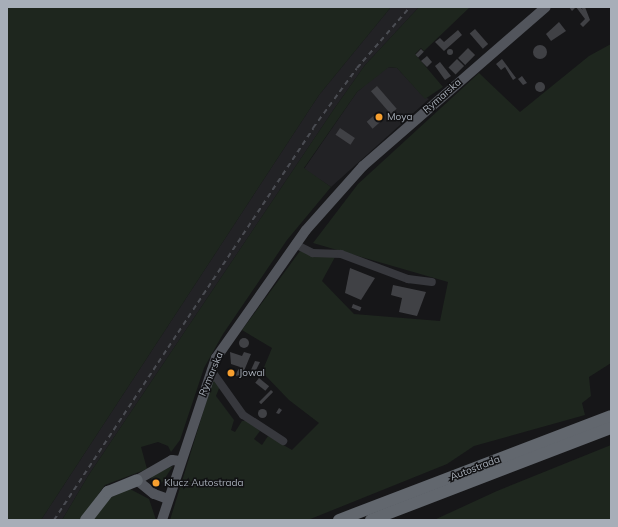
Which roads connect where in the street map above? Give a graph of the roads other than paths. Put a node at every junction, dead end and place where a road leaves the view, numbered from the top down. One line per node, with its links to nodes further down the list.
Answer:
1 (546, 7): 2 (main road, Rymarska)
2 (295, 244): 3 (street); 4 (main road, Rymarska)
3 (432, 282)
4 (211, 370): 7 (street); 8 (main road, Rymarska)
5 (611, 416): 13 (highway, Autostrada)
6 (611, 428): 14 (highway, Autostrada)
7 (283, 441)
8 (180, 461): 9 (main road); 10 (main road, Rymarska)
9 (137, 480): 10 (main road); 11 (highway)
10 (168, 499): 12 (main road, Rymarska)
11 (86, 520)
12 (162, 520)
13 (340, 520)
14 (371, 520)

